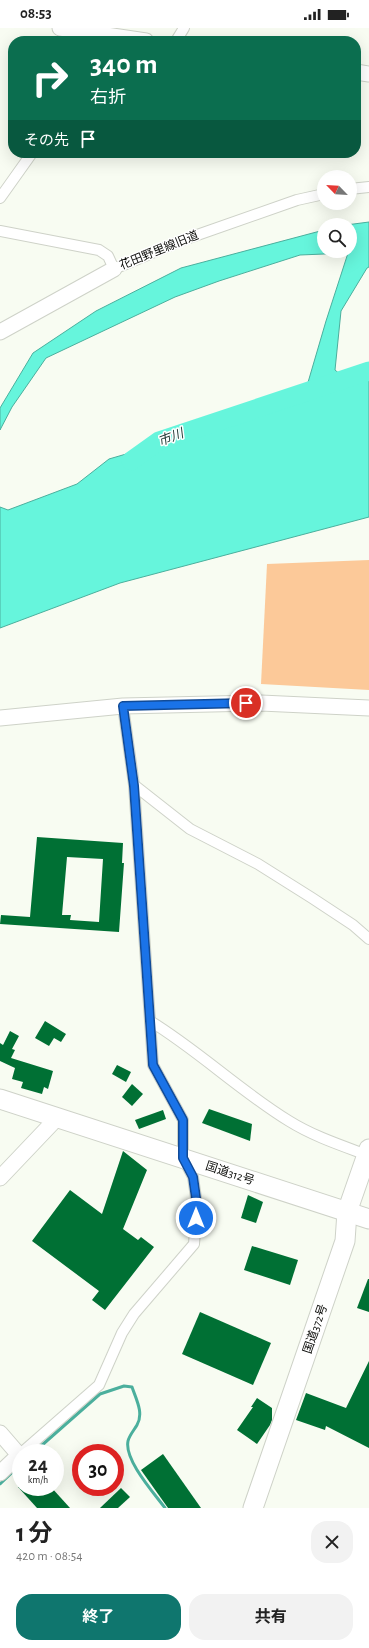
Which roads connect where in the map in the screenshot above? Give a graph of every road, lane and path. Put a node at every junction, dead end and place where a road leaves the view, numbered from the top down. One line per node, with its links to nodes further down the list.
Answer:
1 (60, 28): 2 (street)
2 (113, 36)
3 (28, 158): 7 (street)
4 (369, 187): 5 (street)
5 (357, 189)
6 (317, 196): 9 (street, 花田野里線旧道)
7 (0, 198)
8 (0, 231): 9 (street, 花田野里線旧道)
9 (114, 268): 10 (street)
10 (0, 332)
11 (123, 706): 12 (street); 13 (street); 14 (street)
12 (369, 708)
13 (0, 718)
14 (134, 786): 15 (street); 16 (street)
15 (369, 939)
16 (150, 1021): 19 (street); 20 (street)
17 (0, 1099): 18 (highway, 国道312号)
18 (58, 1117): 20 (highway, 国道312号); 21 (street)
19 (368, 1152): 22 (highway, 国道372号)
20 (183, 1158): 22 (highway, 国道312号); 25 (street)
21 (0, 1178)
22 (347, 1212): 23 (highway, 国道312号); 29 (highway, 国道372号)
23 (369, 1219)
24 (0, 1433): 26 (street)
25 (32, 1444)
26 (12, 1447)
27 (12, 1462): 28 (street)
28 (0, 1473)
29 (253, 1508)

